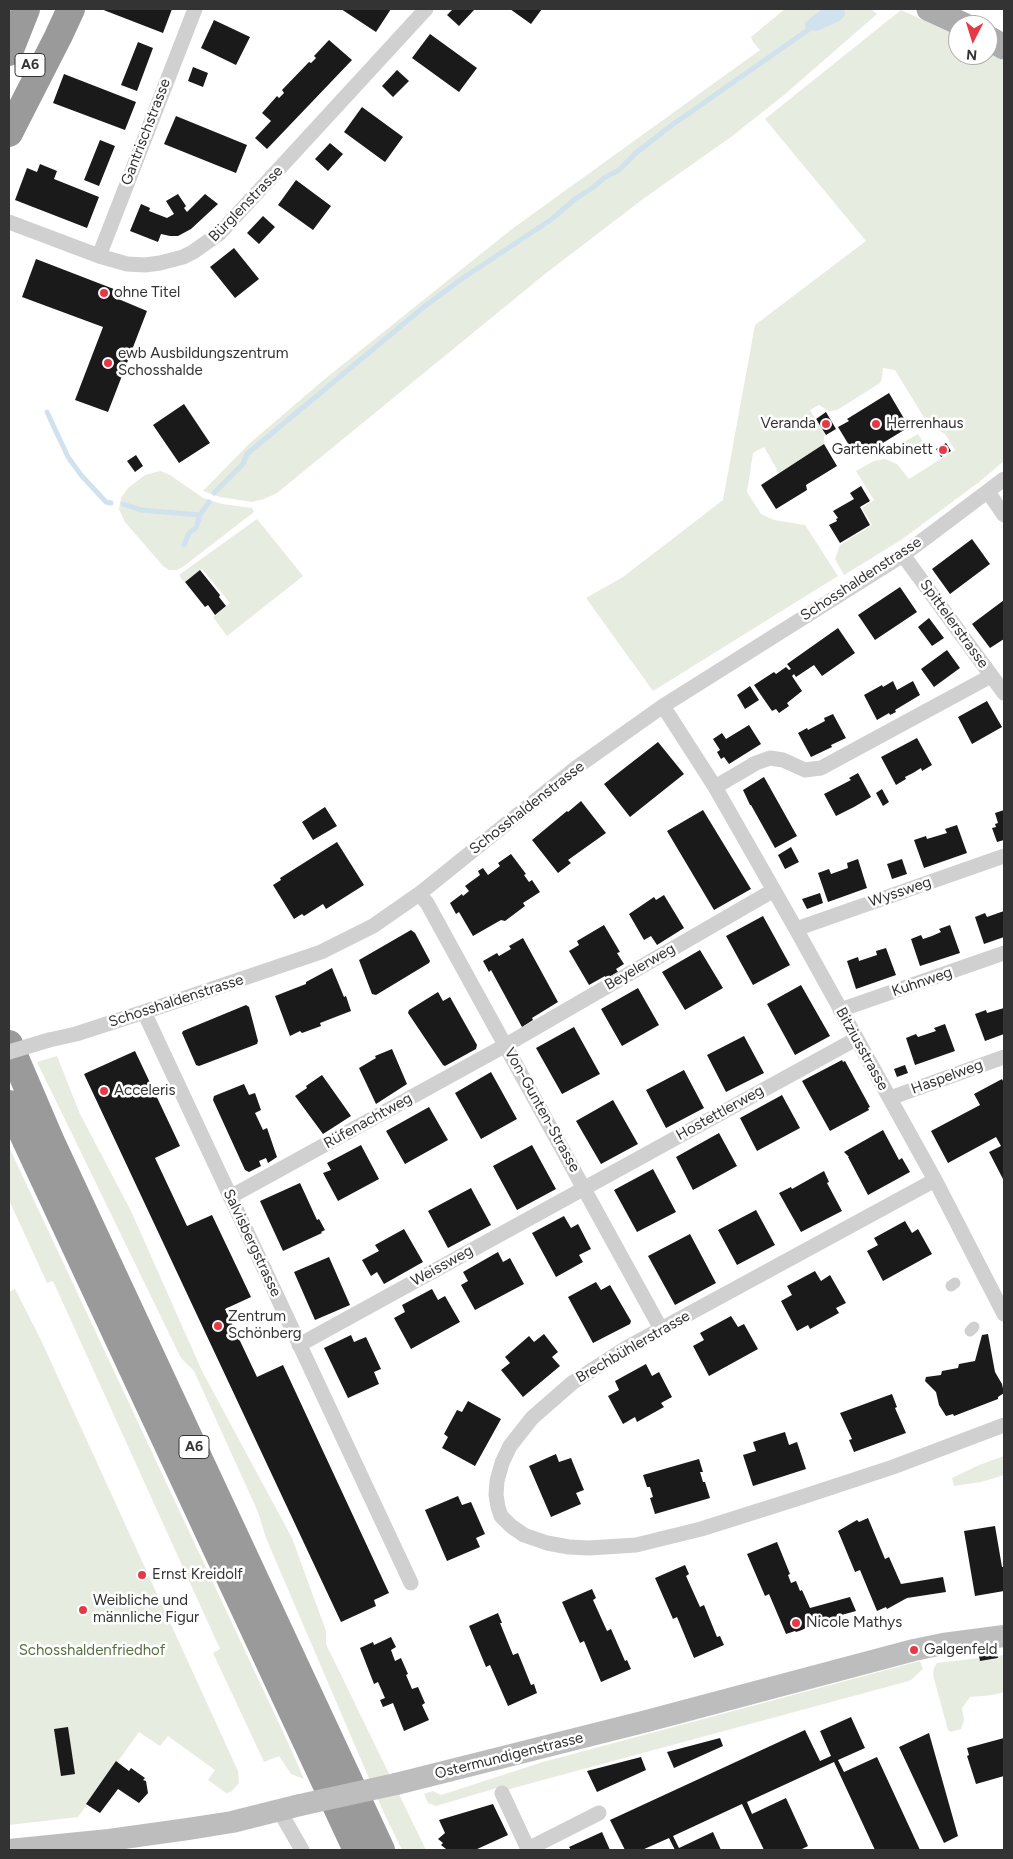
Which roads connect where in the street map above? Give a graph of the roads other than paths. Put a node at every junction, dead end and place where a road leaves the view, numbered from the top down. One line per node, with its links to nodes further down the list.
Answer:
1 (26, 9): 8 (highway, A6)
2 (51, 9): 9 (highway, A6)
3 (71, 9): 10 (highway)
4 (195, 9): 12 (street, Gantrischstrasse)
5 (426, 9): 12 (street, Bürglenstrasse)
6 (929, 9): 7 (main road)
7 (948, 18)
8 (9, 52)
9 (9, 122)
10 (9, 133)
11 (9, 222): 12 (street, Bürglenstrasse)
12 (99, 256)
13 (1004, 478): 14 (street, Schosshaldenstrasse)
14 (988, 492): 15 (street); 16 (street, Schosshaldenstrasse)
15 (1004, 515)
16 (903, 555): 17 (street, Spittelerstrasse); 19 (street, Schosshaldenstrasse)
17 (991, 676): 18 (street, Spittelerstrasse); 20 (street)
18 (1004, 694)
19 (663, 706): 20 (street, Bitziusstrasse); 23 (street, Schosshaldenstrasse)
20 (715, 787): 22 (street, Bitziusstrasse)
21 (1004, 856): 24 (street, Wyssweg)
22 (774, 890): 24 (street, Bitziusstrasse); 30 (street, Beyelerweg)
23 (419, 894): 27 (street, Schosshaldenstrasse); 30 (street, Von-Gunten-Strasse)
24 (796, 929): 26 (street, Bitziusstrasse)
25 (1004, 953): 26 (street, Kuhnweg)
26 (840, 1010): 28 (street, Bitziusstrasse)
27 (144, 1012): 31 (street, Schosshaldenstrasse, bridge); 37 (street, Salvisbergstrasse)
28 (856, 1039): 33 (street, Bitziusstrasse); 36 (street, Hostettlerweg)
29 (9, 1044): 53 (highway, A6)
30 (506, 1045): 36 (street, Von-Gunten-Strasse); 37 (street, Rüfenachtweg)
31 (9, 1052)
32 (1004, 1057): 33 (street, Haspelweg)
33 (890, 1098): 35 (street, Bitziusstrasse)
34 (9, 1104): 52 (highway, A6)
35 (935, 1180): 38 (street, Bitziusstrasse); 39 (street, Brechbühlerstrasse)
36 (584, 1188): 39 (street, Von-Gunten-Strasse); 40 (street, Weissweg)
37 (230, 1197): 40 (street, Salvisbergstrasse)
38 (1004, 1314)
39 (661, 1329): 41 (street, Brechbühlerstrasse)
40 (299, 1344): 42 (street, Salvisbergstrasse)
41 (1004, 1425)
42 (411, 1583)
43 (1004, 1636): 45 (main road, Ostermundigenstrasse, bridge)
44 (502, 1793): 49 (street)
45 (289, 1807): 48 (main road, Ostermundigenstrasse); 51 (street)
46 (600, 1813): 47 (street)
47 (553, 1844): 49 (street)
48 (80, 1846): 50 (main road, Ostermundigenstrasse)
49 (528, 1849)
50 (9, 1850)
51 (302, 1850)
52 (356, 1850)
53 (381, 1850)

